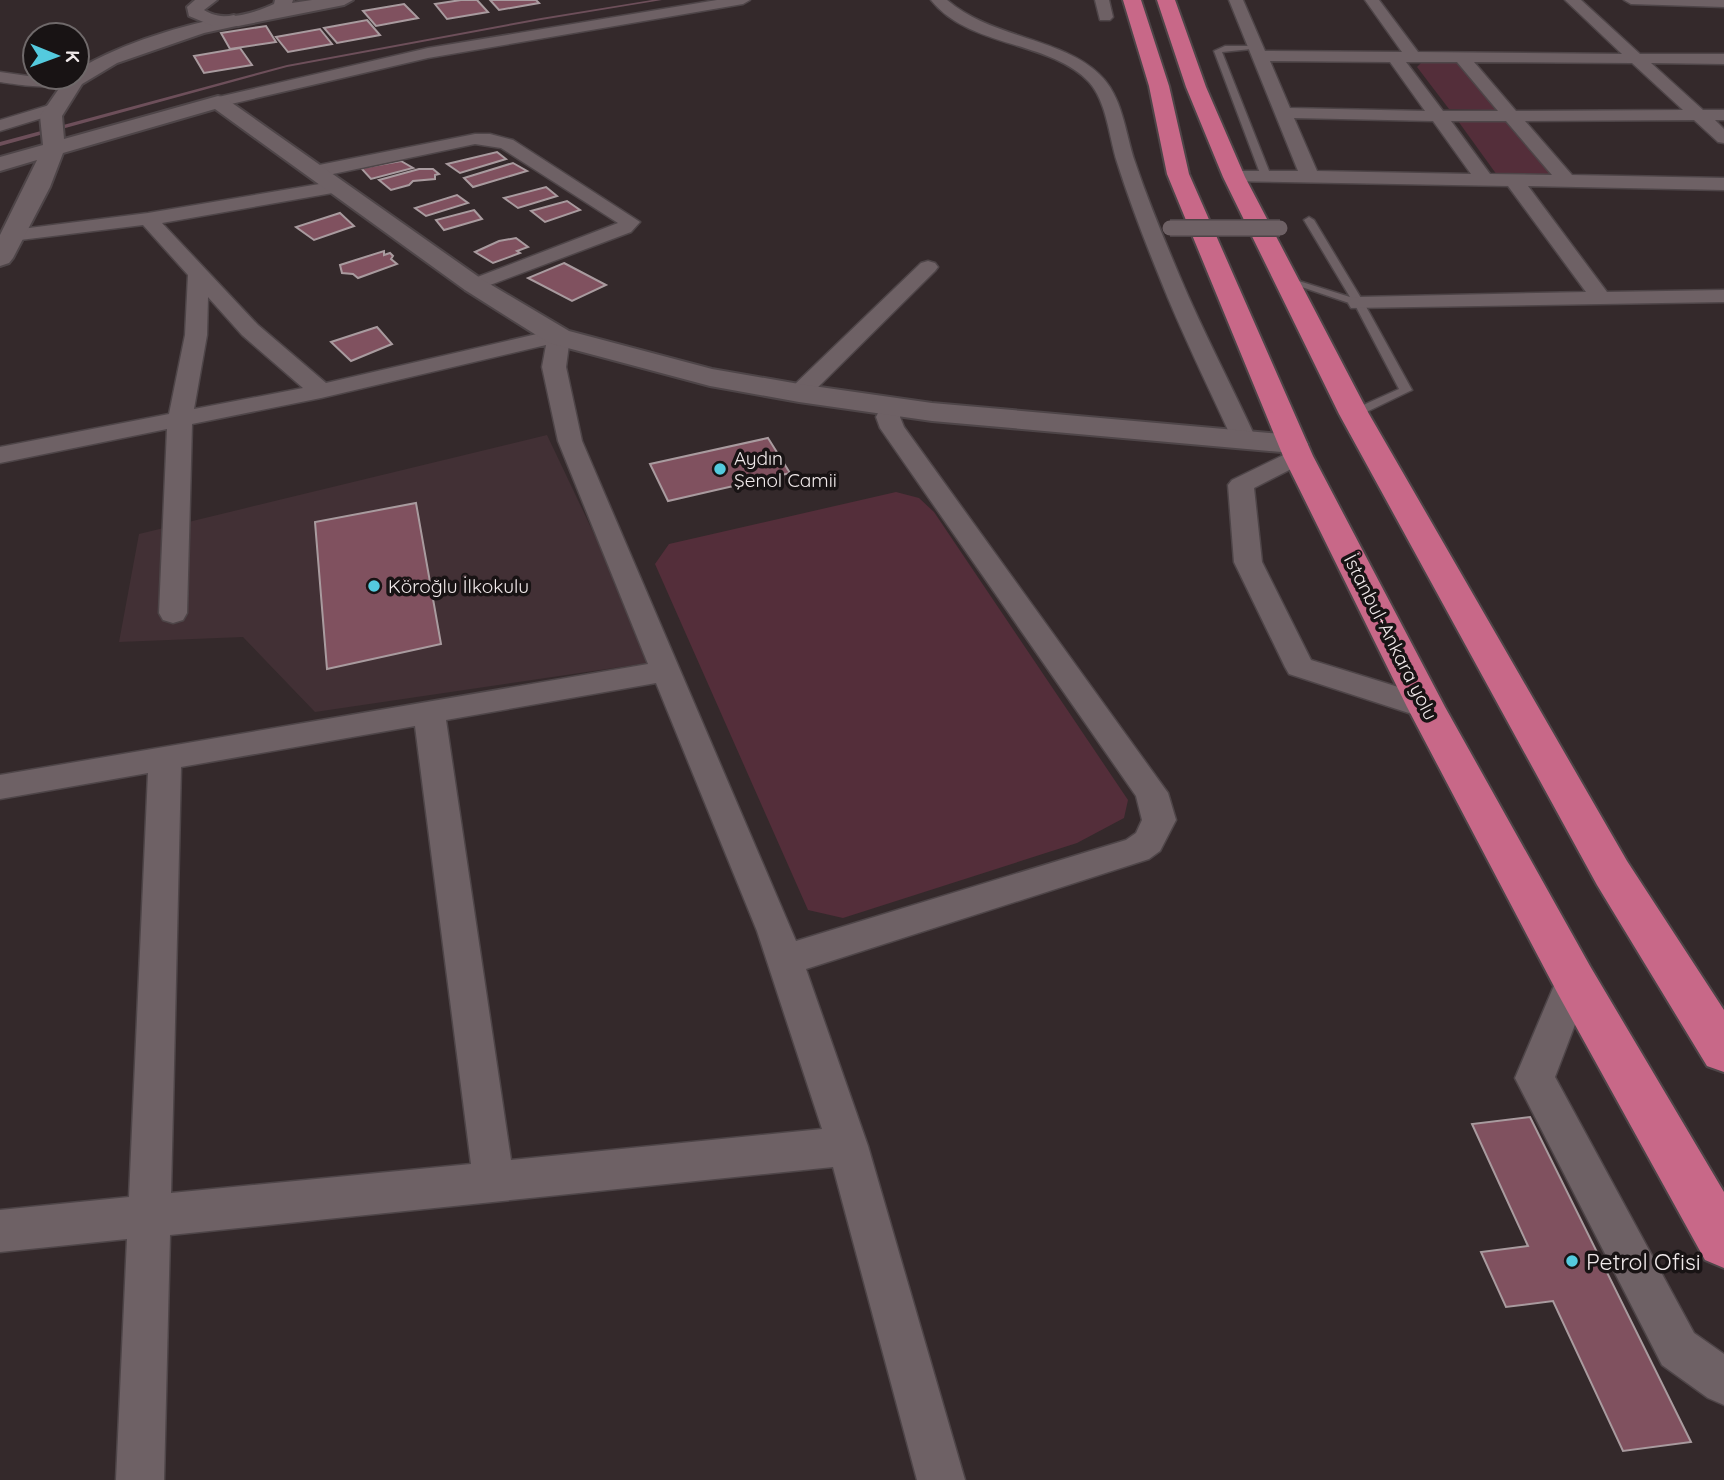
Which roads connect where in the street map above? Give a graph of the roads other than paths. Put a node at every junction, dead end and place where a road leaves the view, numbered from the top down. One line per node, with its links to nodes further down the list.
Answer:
1 (344, 0): 12 (street)
2 (743, 0): 25 (street)
3 (938, 0): 63 (street)
4 (1102, 0): 13 (street)
5 (1166, 0): 38 (highway)
6 (1236, 0): 15 (street)
7 (1372, 0): 16 (street)
8 (1572, 0): 19 (street)
9 (1631, 0): 11 (street)
10 (195, 5): 14 (street); 18 (street)
11 (1721, 5)
12 (279, 6): 14 (street)
13 (1119, 9): 64 (highway, İstanbul-Ankara yolu)
14 (234, 21): 18 (street)
15 (1259, 52): 16 (street); 26 (street); 36 (lane)
16 (1405, 58): 17 (street); 29 (street)
17 (1462, 58): 19 (street); 30 (street)
18 (110, 59): 21 (street)
19 (1633, 59): 20 (street); 27 (street)
20 (1724, 60)
21 (91, 70)
22 (0, 77): 23 (street)
23 (21, 81)
24 (70, 91): 32 (street)
25 (218, 102): 32 (street); 35 (street)
26 (1285, 113): 29 (street); 37 (street)
27 (1699, 115): 28 (street); 30 (street); 33 (street)
28 (1724, 115)
29 (1440, 116): 30 (street); 39 (street)
30 (1513, 116): 41 (street)
31 (0, 126): 32 (street)
32 (54, 127): 34 (street); 48 (street)
33 (1724, 138)
34 (0, 164)
35 (314, 172): 43 (street); 53 (street)
36 (1266, 176): 37 (street); 38 (street)
37 (1310, 176): 39 (street)
38 (1234, 177): 52 (highway)
39 (1485, 180): 40 (street)
40 (1514, 180): 41 (street); 54 (street)
41 (1567, 181): 42 (street)
42 (1724, 184)
43 (337, 187): 44 (street); 53 (street)
44 (148, 219): 48 (street); 51 (street)
45 (1309, 220): 56 (lane)
46 (1170, 228): 47 (street, bridge)
47 (1280, 228)
48 (12, 235): 49 (street)
49 (0, 258)
50 (928, 267): 59 (street)
51 (198, 274): 58 (street); 62 (street)
52 (1286, 279): 56 (lane); 61 (highway)
53 (474, 285): 57 (street)
54 (1601, 298): 55 (street); 56 (street)
55 (1722, 298)
56 (1359, 303): 61 (lane)
57 (559, 337): 58 (street); 59 (street); 67 (street)
58 (321, 391): 62 (street)
59 (799, 393): 60 (street)
60 (892, 406): 63 (street); 72 (street)
61 (1354, 414): 74 (highway)
62 (180, 420): 65 (street); 66 (street)
63 (1245, 441): 64 (street)
64 (1295, 450): 68 (highway, İstanbul-Ankara yolu); 68 (street)
65 (0, 455)
66 (173, 613)
67 (666, 671): 69 (street); 72 (street)
68 (1426, 707): 73 (highway, İstanbul-Ankara yolu)
69 (429, 712): 70 (street); 76 (street)
70 (166, 758): 71 (street); 77 (street)
71 (0, 787)
72 (785, 960): 75 (street)
73 (1574, 980): 79 (highway, İstanbul-Ankara yolu); 80 (street)
74 (1724, 1051)
75 (848, 1146): 76 (street); 82 (street)
76 (494, 1182): 77 (street)
77 (149, 1216): 78 (street); 81 (street)
78 (0, 1231)
79 (1724, 1242)
80 (1724, 1382)
81 (140, 1480)
82 (941, 1480)

